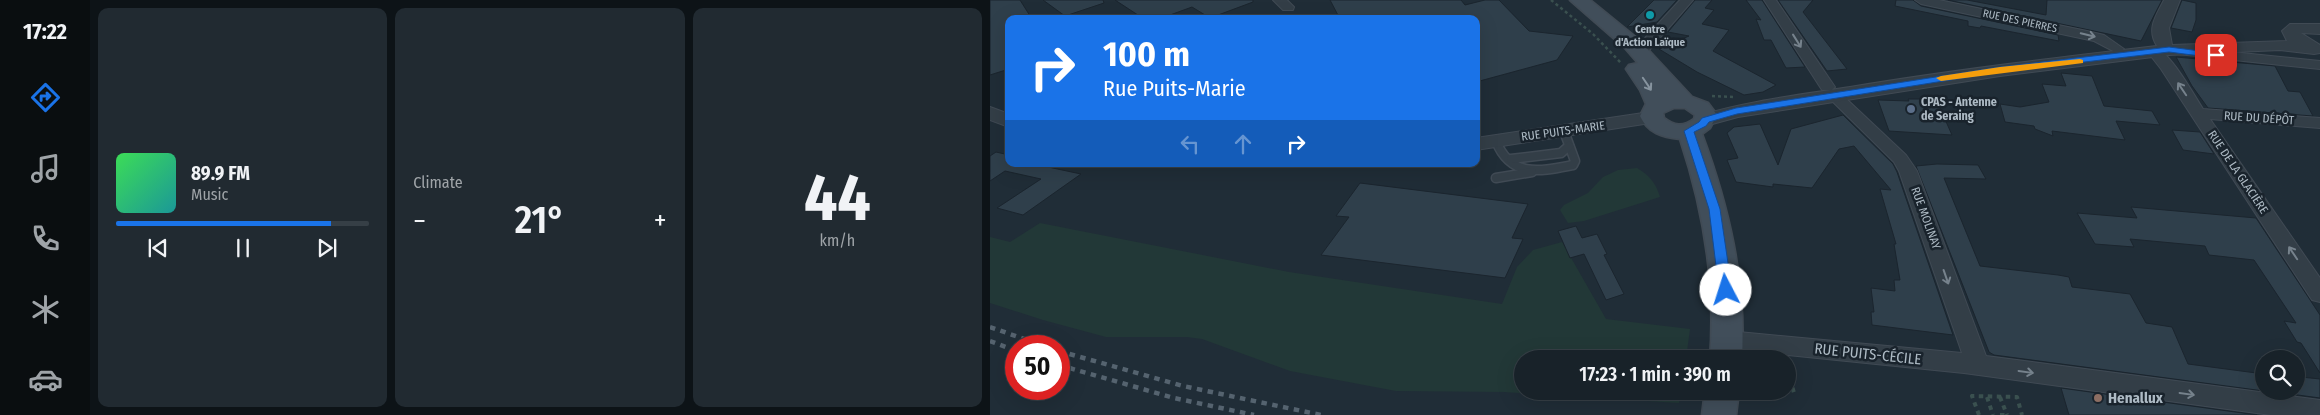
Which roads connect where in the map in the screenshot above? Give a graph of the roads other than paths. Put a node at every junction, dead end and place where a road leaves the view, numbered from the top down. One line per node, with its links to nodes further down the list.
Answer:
1 (1564, 0): 15 (main road, one-way to 15)
2 (1579, 0): 11 (main road)
3 (1687, 0): 11 (street)
4 (1770, 0): 13 (street, RUE MOLINAY, one-way to 13)
5 (1920, 0): 10 (street, RUE DES PIERRES, one-way to 10)
6 (2172, 0): 9 (street)
7 (2320, 29): 8 (street)
8 (2291, 34): 9 (street); 12 (street)
9 (2162, 48): 10 (street); 12 (street); 13 (street); 17 (street, RUE DE LA GLACIÈRE, one-way to 9)
10 (2117, 49): 13 (street)
11 (1640, 52): 16 (main road)
12 (2318, 55)
13 (1830, 91): 16 (street); 28 (street, RUE MOLINAY, one-way to 28)
14 (990, 112): 18 (street)
15 (1654, 112): 16 (main road); 16 (main road); 21 (street, RUE PUITS-MARIE)
16 (1693, 114): 27 (main road)
17 (2198, 114): 19 (street, RUE DU DÉPÔT); 26 (street, RUE DE LA GLACIÈRE, one-way to 17)
18 (1005, 119)
19 (2320, 123)
20 (1486, 143): 21 (street, RUE PUITS-MARIE); 22 (lane)
21 (1570, 147): 22 (lane); 23 (lane); 24 (lane)
22 (1509, 159): 23 (lane)
23 (1518, 164): 24 (lane)
24 (1530, 171): 25 (lane)
25 (1496, 178)
26 (2320, 294)
27 (1727, 349): 28 (street, RUE PUITS-CÉCILE)
28 (1978, 366): 29 (street, RUE PUITS-CÉCILE, one-way to 29)
29 (2320, 411)

